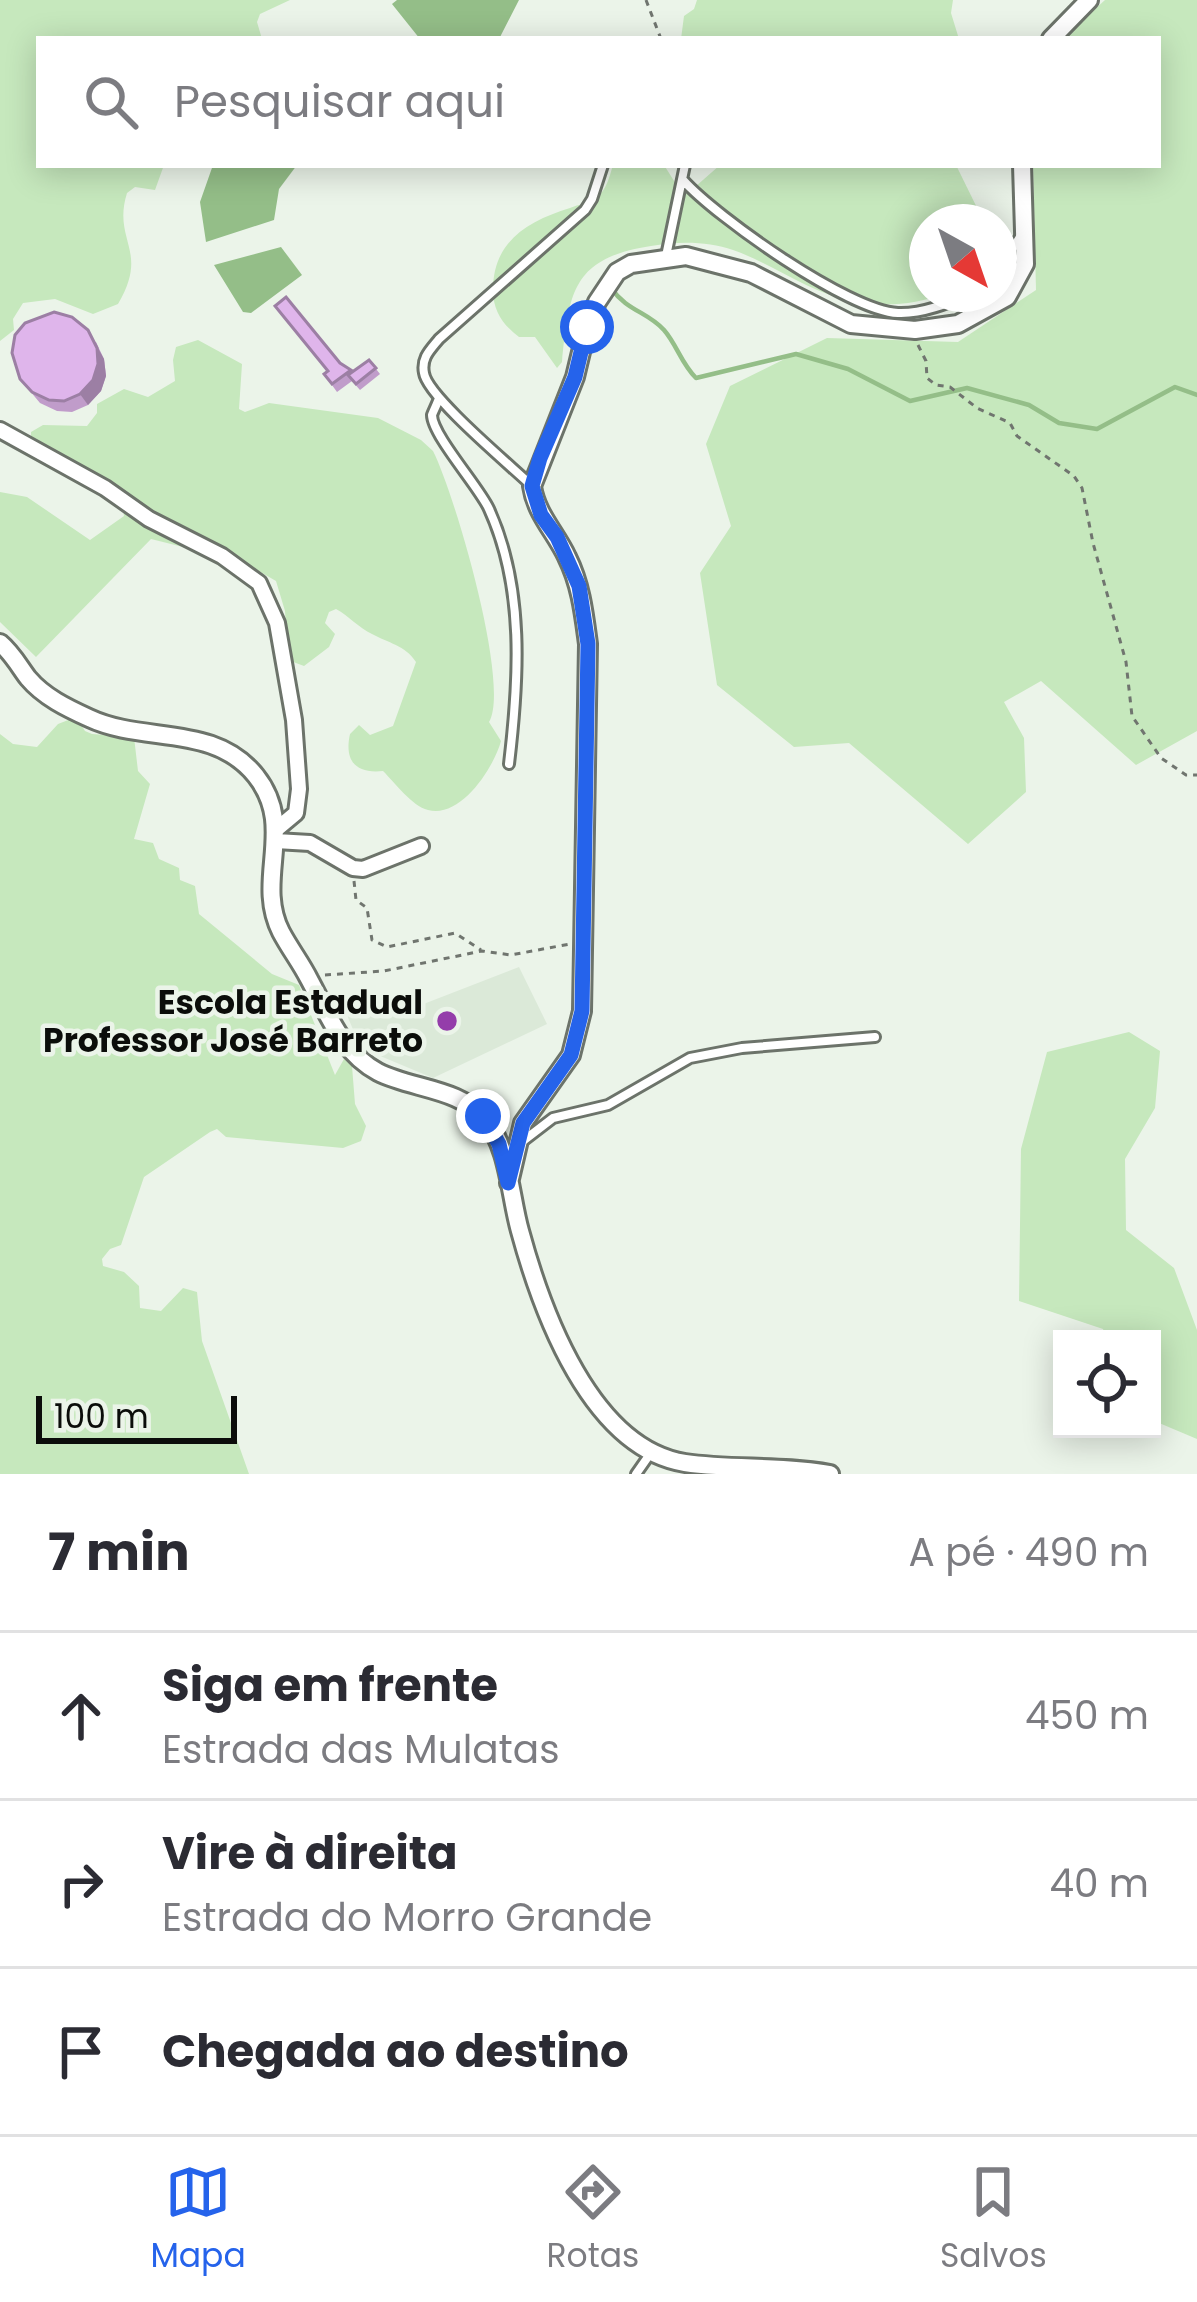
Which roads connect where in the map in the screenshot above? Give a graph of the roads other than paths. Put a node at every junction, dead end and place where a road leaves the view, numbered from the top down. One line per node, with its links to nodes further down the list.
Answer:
1 (1089, 0): 2 (street)
2 (1054, 36)
3 (601, 168): 11 (lane)
4 (685, 168): 6 (lane)
5 (1022, 168): 7 (street)
6 (683, 180): 9 (lane); 10 (lane)
7 (1023, 230): 8 (lane); 9 (street)
8 (1017, 240)
9 (666, 256): 13 (street)
10 (909, 311)
11 (439, 398): 13 (lane); 15 (lane)
12 (0, 430): 16 (street)
13 (532, 486): 19 (street)
14 (0, 643): 16 (street)
15 (509, 764)
16 (277, 835): 17 (street); 20 (street)
17 (422, 846)
18 (875, 1037): 19 (lane)
19 (519, 1145): 20 (street)
20 (508, 1183): 21 (street)
21 (650, 1454): 22 (lane); 23 (street)
22 (636, 1474)
23 (830, 1474)

